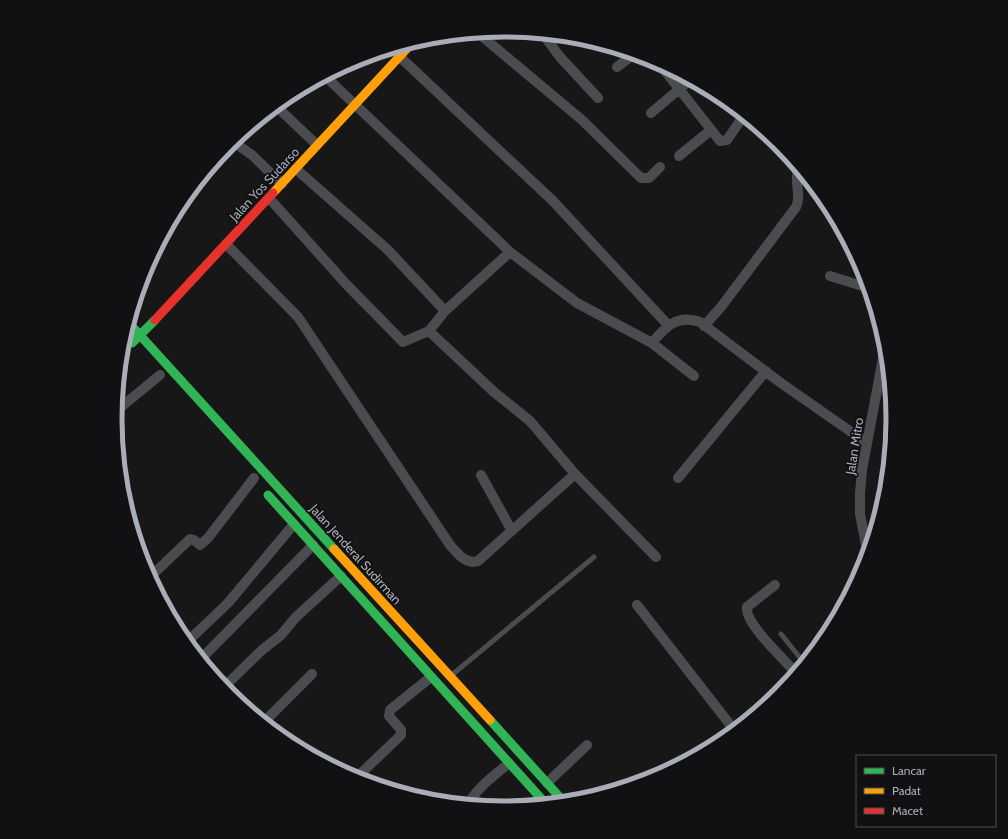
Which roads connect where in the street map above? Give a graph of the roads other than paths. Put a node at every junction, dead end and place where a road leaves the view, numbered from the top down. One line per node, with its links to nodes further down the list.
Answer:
1 (484, 38): 20 (street)
2 (548, 40): 11 (street)
3 (406, 50): 4 (main road, Jalan Yos Sudarso)
4 (399, 56): 12 (main road, Jalan Yos Sudarso); 30 (street)
5 (629, 58): 6 (street)
6 (617, 67)
7 (666, 73): 10 (street)
8 (329, 79): 12 (street)
9 (686, 83): 10 (street)
10 (678, 90): 14 (street); 16 (street)
11 (598, 98)
12 (354, 104): 18 (main road, Jalan Yos Sudarso); 26 (street)
13 (280, 109): 18 (street)
14 (651, 113)
15 (741, 119): 16 (street)
16 (711, 130): 19 (street)
17 (238, 145): 23 (street)
18 (317, 145): 21 (main road, Jalan Yos Sudarso)
19 (679, 156)
20 (660, 167)
21 (296, 169): 23 (main road, Jalan Yos Sudarso); 29 (street)
22 (797, 174): 31 (street)
23 (282, 184): 24 (main road, Jalan Yos Sudarso)
24 (269, 198): 25 (main road, Jalan Yos Sudarso); 33 (street)
25 (226, 244): 34 (main road, Jalan Yos Sudarso); 51 (street)
26 (510, 252): 29 (street); 36 (street)
27 (830, 276): 28 (street)
28 (862, 286)
29 (445, 311): 33 (street)
30 (668, 325): 31 (street); 36 (street)
31 (704, 326): 41 (street)
32 (133, 328): 34 (main road, Jalan Jenderal Sudirman)
33 (428, 331): 46 (street)
34 (140, 336): 37 (main road, Jalan Yos Sudarso); 60 (main road, Jalan Jenderal Sudirman)
35 (130, 341): 37 (main road)
36 (652, 342): 42 (street)
37 (132, 343): 38 (main road)
38 (139, 352)
39 (882, 363): 45 (street, Jalan Mitro)
40 (151, 366): 43 (main road)
41 (766, 371): 45 (street); 48 (street)
42 (694, 376)
43 (162, 378): 44 (street)
44 (122, 407)
45 (867, 443): 52 (street, Jalan Mitro)
46 (575, 474): 51 (street); 55 (street)
47 (481, 475): 51 (street)
48 (678, 478)
49 (256, 481): 50 (main road, Jalan Jenderal Sudirman); 56 (street)
50 (294, 524): 53 (main road, Jalan Jenderal Sudirman); 63 (street)
51 (512, 531)
52 (866, 543)
53 (313, 545): 57 (main road, Jalan Jenderal Sudirman); 64 (street)
54 (594, 557): 69 (lane)
55 (656, 557)
56 (154, 573)
57 (341, 576): 62 (main road, Jalan Jenderal Sudirman); 70 (street)
58 (775, 585): 66 (street)
59 (637, 606): 72 (street)
60 (404, 625): 62 (main road); 69 (main road, Jalan Jenderal Sudirman)
61 (781, 634): 65 (lane)
62 (394, 635): 68 (main road, Jalan Jenderal Sudirman)
63 (191, 638)
64 (204, 656)
65 (801, 659)
66 (793, 670)
67 (312, 674): 71 (street)
68 (431, 678): 74 (main road, Jalan Jenderal Sudirman); 75 (street)
69 (450, 678): 76 (main road, Jalan Jenderal Sudirman)
70 (228, 684)
71 (267, 719)
72 (732, 727)
73 (587, 745): 76 (street)
74 (509, 763): 78 (street); 79 (main road, Jalan Jenderal Sudirman)
75 (360, 774)
76 (547, 783): 77 (main road, Jalan Jenderal Sudirman)
77 (560, 798)
78 (471, 800)
79 (542, 800)

